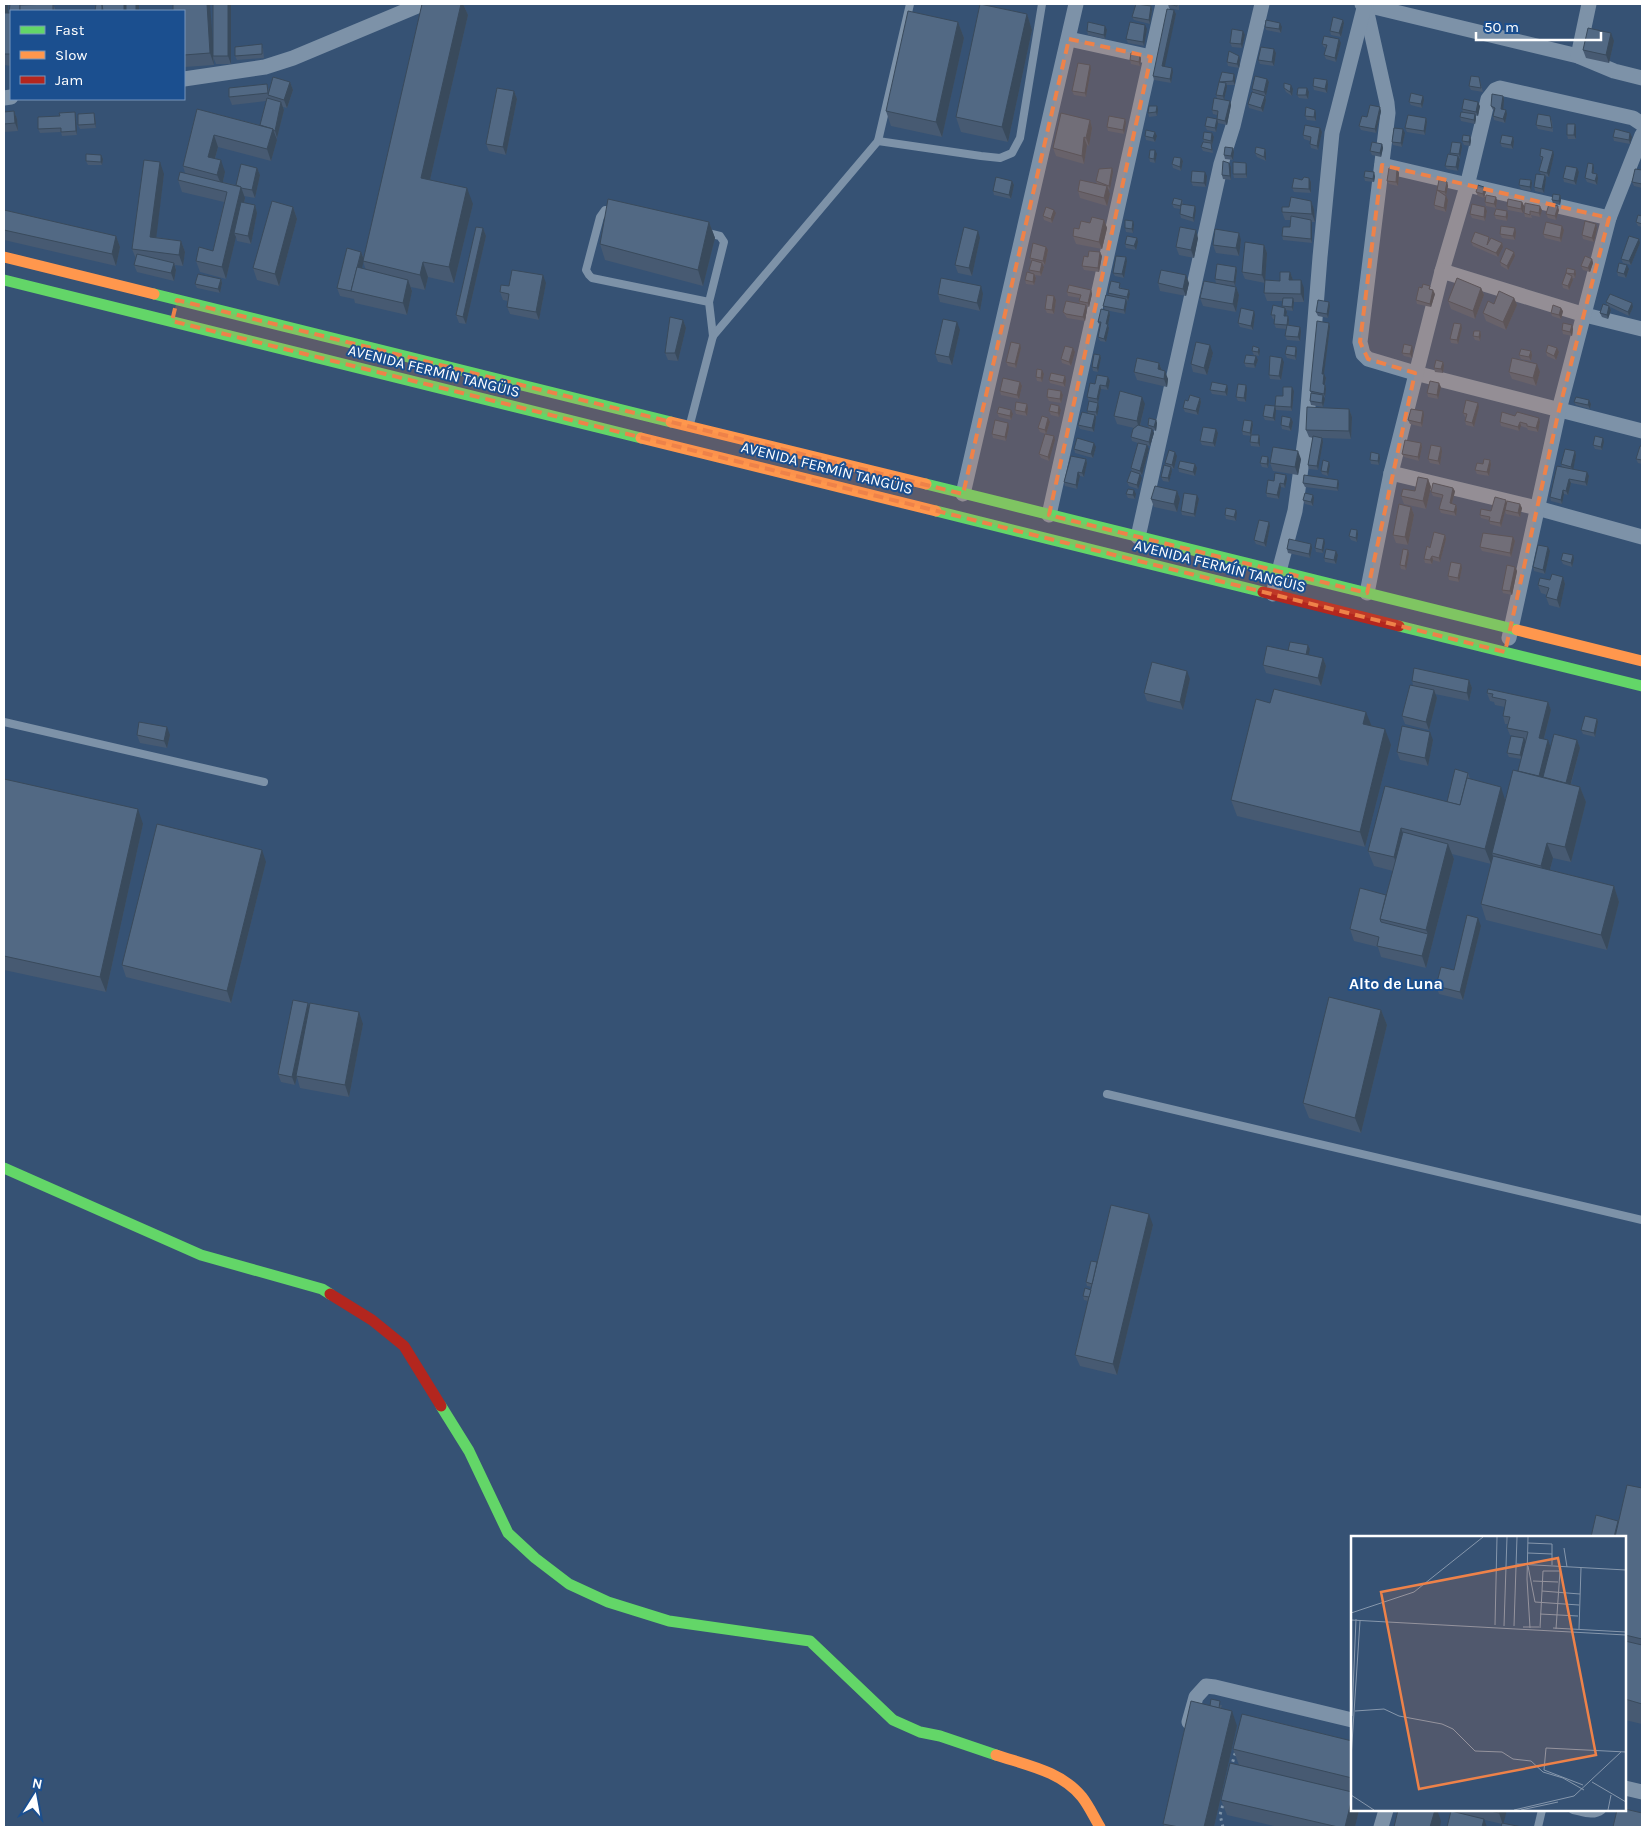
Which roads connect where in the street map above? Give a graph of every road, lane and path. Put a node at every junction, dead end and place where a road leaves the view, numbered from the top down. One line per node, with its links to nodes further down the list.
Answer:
1 (422, 4): 13 (street)
2 (910, 4): 16 (lane)
3 (1042, 4): 16 (lane)
4 (1076, 4): 9 (street)
5 (1163, 4): 11 (street)
6 (1262, 4): 40 (street)
7 (1364, 4): 10 (street); 17 (street); 41 (street)
8 (1589, 4): 10 (street)
9 (1069, 39): 11 (street); 36 (street)
10 (1578, 56): 12 (street)
11 (1151, 57): 38 (street)
12 (1642, 78)
13 (185, 79)
14 (1642, 124): 18 (street)
15 (1642, 135): 20 (street)
16 (878, 141): 30 (lane)
17 (1382, 165): 18 (street); 31 (street)
18 (1467, 186): 20 (street); 23 (street)
19 (626, 213): 26 (lane)
20 (1610, 218): 27 (street)
21 (698, 230): 26 (lane)
22 (4, 257): 25 (main road, AVENIDA FERMÍN TANGÜIS)
23 (1442, 271): 27 (street); 31 (street)
24 (4, 280): 28 (main road, AVENIDA FERMÍN TANGÜIS)
25 (177, 300): 28 (main road); 33 (main road, AVENIDA FERMÍN TANGÜIS)
26 (709, 302): 30 (lane)
27 (1585, 315): 29 (street); 32 (street)
28 (172, 322): 42 (main road, AVENIDA FERMÍN TANGÜIS)
29 (1642, 329)
30 (713, 336): 33 (lane)
31 (1415, 373): 32 (street); 35 (street)
32 (1559, 410): 34 (street); 37 (street)
33 (689, 426): 36 (main road, AVENIDA FERMÍN TANGÜIS)
34 (1642, 431)
35 (1391, 473): 37 (street); 43 (street)
36 (963, 494): 38 (main road, AVENIDA FERMÍN TANGÜIS)
37 (1537, 508): 39 (street); 44 (street)
38 (1049, 515): 40 (main road, AVENIDA FERMÍN TANGÜIS)
39 (1642, 536)
40 (1138, 537): 41 (main road, AVENIDA FERMÍN TANGÜIS)
41 (1280, 571): 42 (street); 43 (main road, AVENIDA FERMÍN TANGÜIS)
42 (1273, 594): 45 (main road, AVENIDA FERMÍN TANGÜIS)
43 (1367, 594): 44 (main road, AVENIDA FERMÍN TANGÜIS)
44 (1512, 629): 45 (street); 46 (main road, AVENIDA FERMÍN TANGÜIS)
45 (1505, 652): 47 (main road, AVENIDA FERMÍN TANGÜIS)
46 (1642, 661)
47 (1642, 686)
48 (4, 722): 49 (lane)
49 (264, 782)
50 (1107, 1094): 52 (lane)
51 (4, 1168): 64 (main road)
52 (1642, 1220)
53 (1351, 1720): 54 (street)
54 (1186, 1734)
55 (1237, 1744): 56 (path)
56 (1231, 1771)
57 (1626, 1788): 58 (street)
58 (1642, 1792)
59 (1225, 1797): 65 (path)
60 (1386, 1811): 66 (street)
61 (1542, 1811): 67 (lane)
62 (1576, 1811): 63 (lane)
63 (1600, 1811)
64 (1100, 1827)
65 (1223, 1827)
66 (1381, 1827)
67 (1538, 1827)

